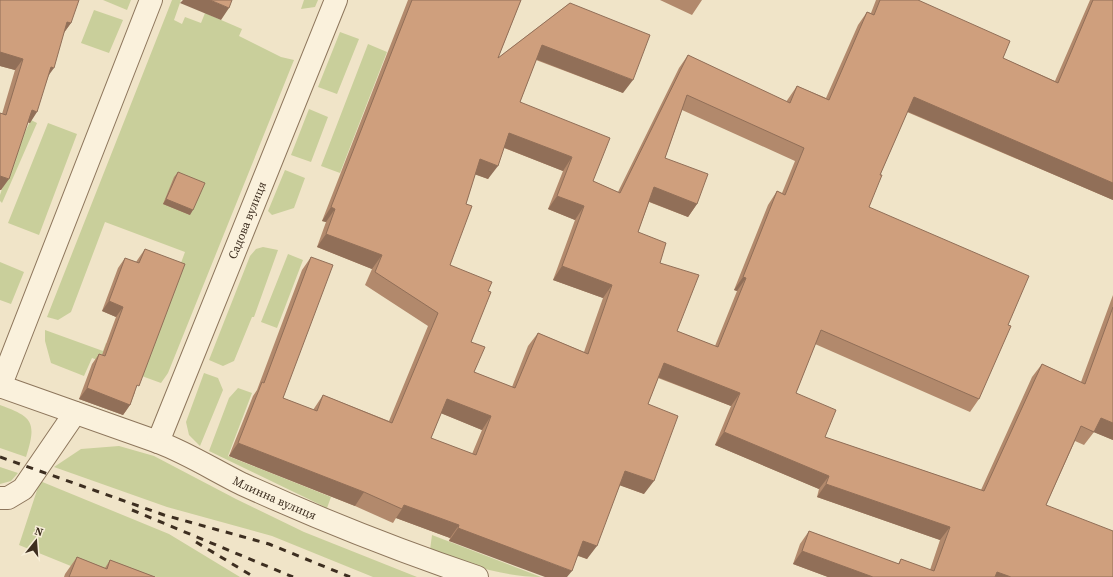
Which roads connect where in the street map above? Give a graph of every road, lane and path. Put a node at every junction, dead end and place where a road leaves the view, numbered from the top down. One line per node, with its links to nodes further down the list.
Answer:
1 (151, 0): 3 (street)
2 (336, 0): 5 (street, Садова вулиця)
3 (0, 386): 4 (street, Млинна вулиця)
4 (75, 413): 5 (street, Млинна вулиця); 6 (street)
5 (158, 442): 7 (street, Млинна вулиця)
6 (0, 498)
7 (477, 577)

